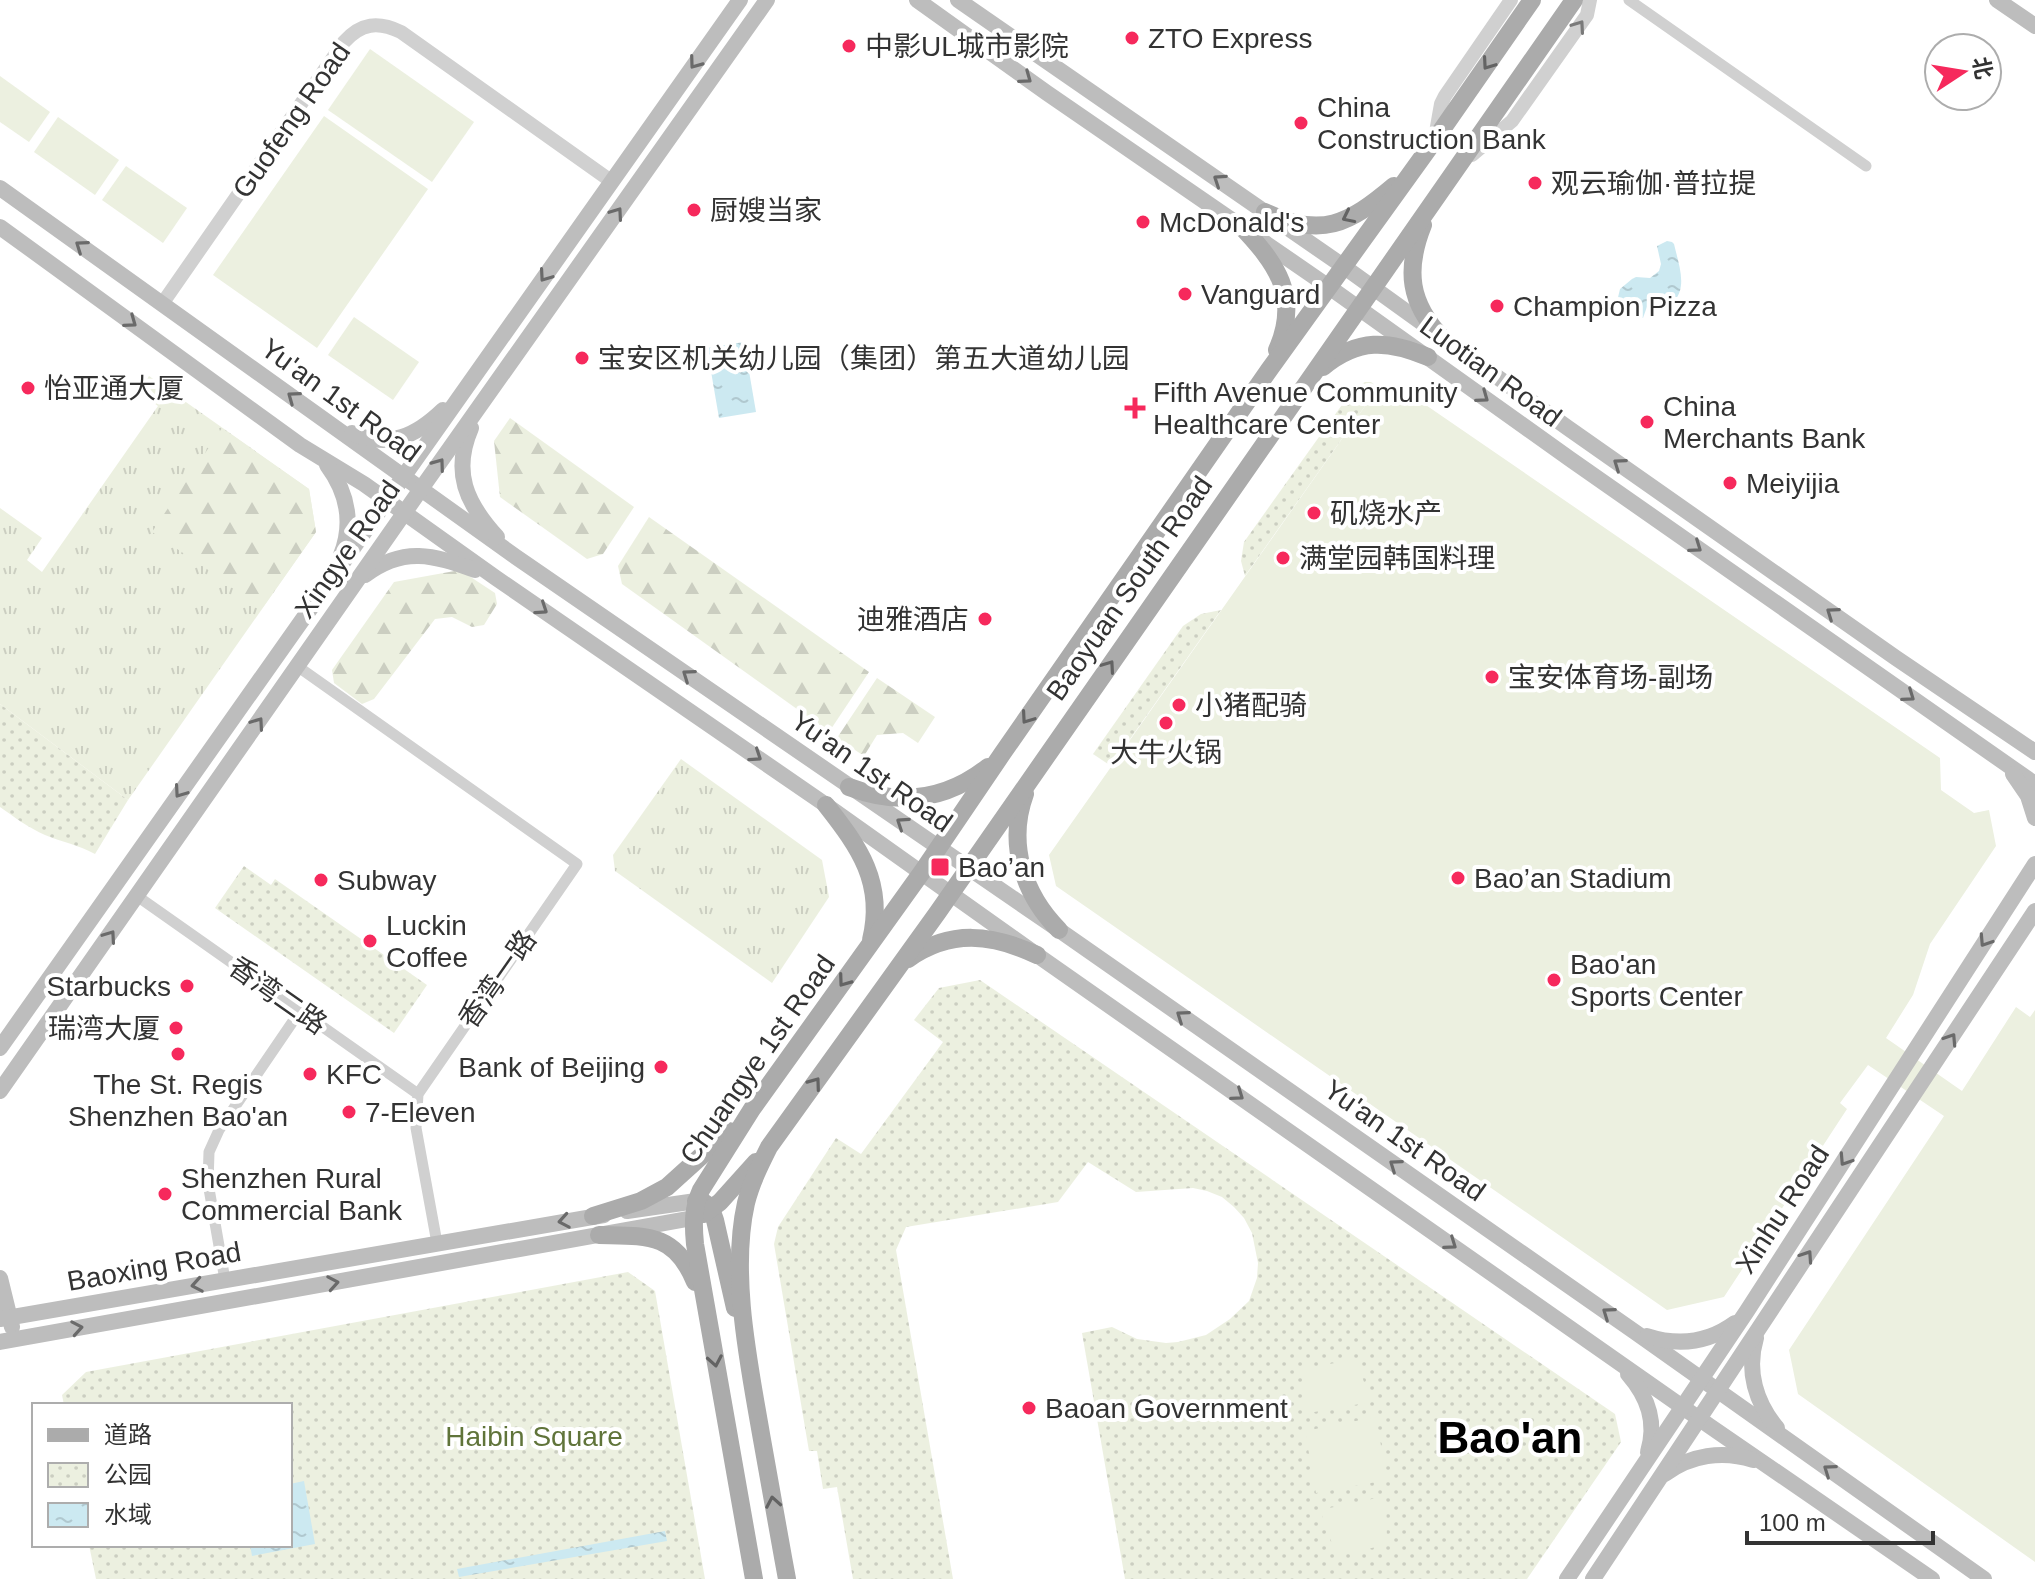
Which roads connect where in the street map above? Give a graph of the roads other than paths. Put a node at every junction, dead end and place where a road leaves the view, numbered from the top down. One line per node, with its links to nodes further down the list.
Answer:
1 (740, 0): 16 (main road, Xingye Road, one-way to 16)
2 (917, 0): 20 (main road, Luotian Road, one-way to 20)
3 (958, 0): 19 (main road, Luotian Road, one-way to 3)
4 (1511, 0): 12 (street)
5 (1532, 0): 12 (main road, Baoyuan South Road, one-way to 12)
6 (1574, 0): 14 (main road, Baoyuan South Road)
7 (1590, 0): 14 (street, one-way to 7)
8 (1629, 0): 13 (street)
9 (1997, 0): 11 (main road)
10 (767, 1): 32 (main road, Xingye Road, one-way to 10)
11 (2035, 26)
12 (1434, 141): 15 (main road, Baoyuan South Road)
13 (1866, 166)
14 (1456, 169): 18 (main road, Baoyuan South Road)
15 (1412, 171): 19 (main road, one-way to 19); 22 (main road, Baoyuan South Road)
16 (611, 181): 25 (street, Guofeng Road); 31 (main road, Xingye Road, one-way to 31)
17 (0, 188): 25 (main road, Yu'an 1st Road, one-way to 17)
18 (1431, 204): 24 (main road, Baoyuan South Road); 27 (main road)
19 (1265, 212): 22 (main road, Luotian Road)
20 (1240, 225): 23 (main road, Luotian Road); 29 (main road)
21 (0, 227): 34 (main road, Yu'an 1st Road, one-way to 34)
22 (1343, 266): 23 (main road, Baoyuan South Road); 24 (main road, Luotian Road)
23 (1329, 287): 26 (main road, Luotian Road); 29 (main road, Baoyuan South Road)
24 (1373, 287): 26 (main road, Baoyuan South Road); 27 (main road, Luotian Road)
25 (162, 304): 33 (main road, Yu'an 1st Road, one-way to 25)
26 (1359, 308): 28 (main road, Luotian Road); 30 (main road, Baoyuan South Road)
27 (1443, 339): 44 (main road, Luotian Road, one-way to 27)
28 (1428, 357): 30 (main road); 46 (main road, Luotian Road, one-way to 46)
29 (1269, 370): 45 (main road, Baoyuan South Road, one-way to 45)
30 (1309, 379): 47 (main road, Baoyuan South Road, one-way to 30)
31 (472, 380): 33 (main road); 35 (main road, Xingye Road)
32 (491, 391): 36 (main road, Xingye Road, one-way to 32); 39 (main road)
33 (321, 417): 35 (main road, Yu'an 1st Road)
34 (300, 445): 37 (main road, Yu'an 1st Road); 40 (main road)
35 (403, 476): 36 (main road, Yu'an 1st Road); 37 (main road, Xingye Road)
36 (421, 489): 38 (main road, Xingye Road); 39 (main road, Yu'an 1st Road)
37 (387, 500): 38 (main road, Yu'an 1st Road); 40 (main road, Xingye Road)
38 (405, 513): 41 (main road, Yu'an 1st Road); 42 (main road, Xingye Road)
39 (516, 557): 49 (main road, Yu'an 1st Road, one-way to 39)
40 (334, 573): 65 (main road, Xingye Road, one-way to 65)
41 (496, 578): 42 (main road); 50 (main road, Yu'an 1st Road, one-way to 50)
42 (355, 584): 43 (main road, Xingye Road)
43 (297, 666): 58 (main road, Xingye Road, one-way to 43); 69 (street, 香湾一路)
44 (2035, 750)
45 (1002, 754): 49 (main road); 52 (main road, Baoyuan South Road)
46 (2002, 760): 48 (main road, Luotian Road); 51 (main road)
47 (1032, 776): 54 (main road, Baoyuan South Road); 60 (main road)
48 (2035, 784)
49 (849, 787): 52 (main road, Yu'an 1st Road, one-way to 49)
50 (826, 805): 56 (main road, Yu'an 1st Road); 61 (main road)
51 (2035, 818)
52 (939, 849): 54 (main road, Yu'an 1st Road); 56 (main road, Baoyuan South Road)
53 (2035, 855): 55 (main road, Xinhu Road)
54 (968, 869): 57 (main road, Baoyuan South Road); 60 (main road, Yu'an 1st Road)
55 (2031, 870): 77 (main road, Xinhu Road, one-way to 77)
56 (922, 872): 57 (main road, Yu'an 1st Road); 61 (main road, Chuangye 1st Road)
57 (951, 893): 62 (main road, Yu'an 1st Road); 63 (main road)
58 (137, 896): 64 (street, 香湾二路); 68 (main road, Xingye Road, one-way to 58)
59 (2035, 911): 80 (main road, Xinhu Road, one-way to 59)
60 (1059, 930): 85 (main road, Yu'an 1st Road, one-way to 60)
61 (868, 948): 71 (main road, Chuangye 1st Road, one-way to 71)
62 (1037, 955): 63 (main road); 87 (main road, Yu'an 1st Road, one-way to 87)
63 (900, 965): 72 (main road, one-way to 63)
64 (300, 1011): 69 (street, 香湾二路); 79 (street)
65 (24, 1013): 66 (main road); 67 (main road, Xingye Road)
66 (0, 1035)
67 (0, 1048)
68 (4, 1086): 70 (main road, Xingye Road)
69 (418, 1094): 76 (street)
70 (0, 1102)
71 (752, 1109): 73 (main road, Chuangye 1st Road); 74 (main road)
72 (769, 1147): 73 (main road); 88 (main road)
73 (700, 1209): 74 (main road, Baoxing Road); 75 (main road, Baoxing Road); 81 (main road); 88 (main road)
74 (593, 1216): 76 (main road, Baoxing Road, one-way to 76)
75 (599, 1235): 81 (main road); 86 (main road, Baoxing Road, one-way to 75)
76 (437, 1243): 79 (main road, Baoxing Road)
77 (1772, 1272): 80 (main road); 82 (main road, Xinhu Road)
78 (0, 1278): 83 (main road)
79 (225, 1280): 83 (main road, Baoxing Road, one-way to 83)
80 (1788, 1285): 84 (main road, Xinhu Road)
81 (705, 1307): 97 (main road, one-way to 97)
82 (1747, 1311): 85 (main road); 89 (main road, Xinhu Road)
83 (5, 1318): 86 (main road)
84 (1764, 1321): 90 (main road, Xinhu Road); 93 (main road)
85 (1635, 1332): 89 (main road, Yu'an 1st Road)
86 (7, 1341)
87 (1614, 1358): 91 (main road, Yu'an 1st Road); 94 (main road)
88 (748, 1361): 98 (main road, one-way to 88)
89 (1701, 1380): 90 (main road, Yu'an 1st Road); 91 (main road, Xinhu Road)
90 (1718, 1391): 92 (main road, Xinhu Road); 93 (main road, Yu'an 1st Road)
91 (1683, 1407): 92 (main road, Yu'an 1st Road); 94 (main road, Xinhu Road)
92 (1699, 1419): 95 (main road, Yu'an 1st Road); 96 (main road, Xinhu Road)
93 (1788, 1442): 102 (main road, Yu'an 1st Road, one-way to 93)
94 (1641, 1469): 99 (main road, Xinhu Road)
95 (1774, 1470): 96 (main road); 101 (main road, Yu'an 1st Road)
96 (1658, 1480): 100 (main road, Xinhu Road)
97 (754, 1579)
98 (787, 1579)
99 (1567, 1579)
100 (1593, 1579)
101 (1932, 1579)
102 (1984, 1579)

